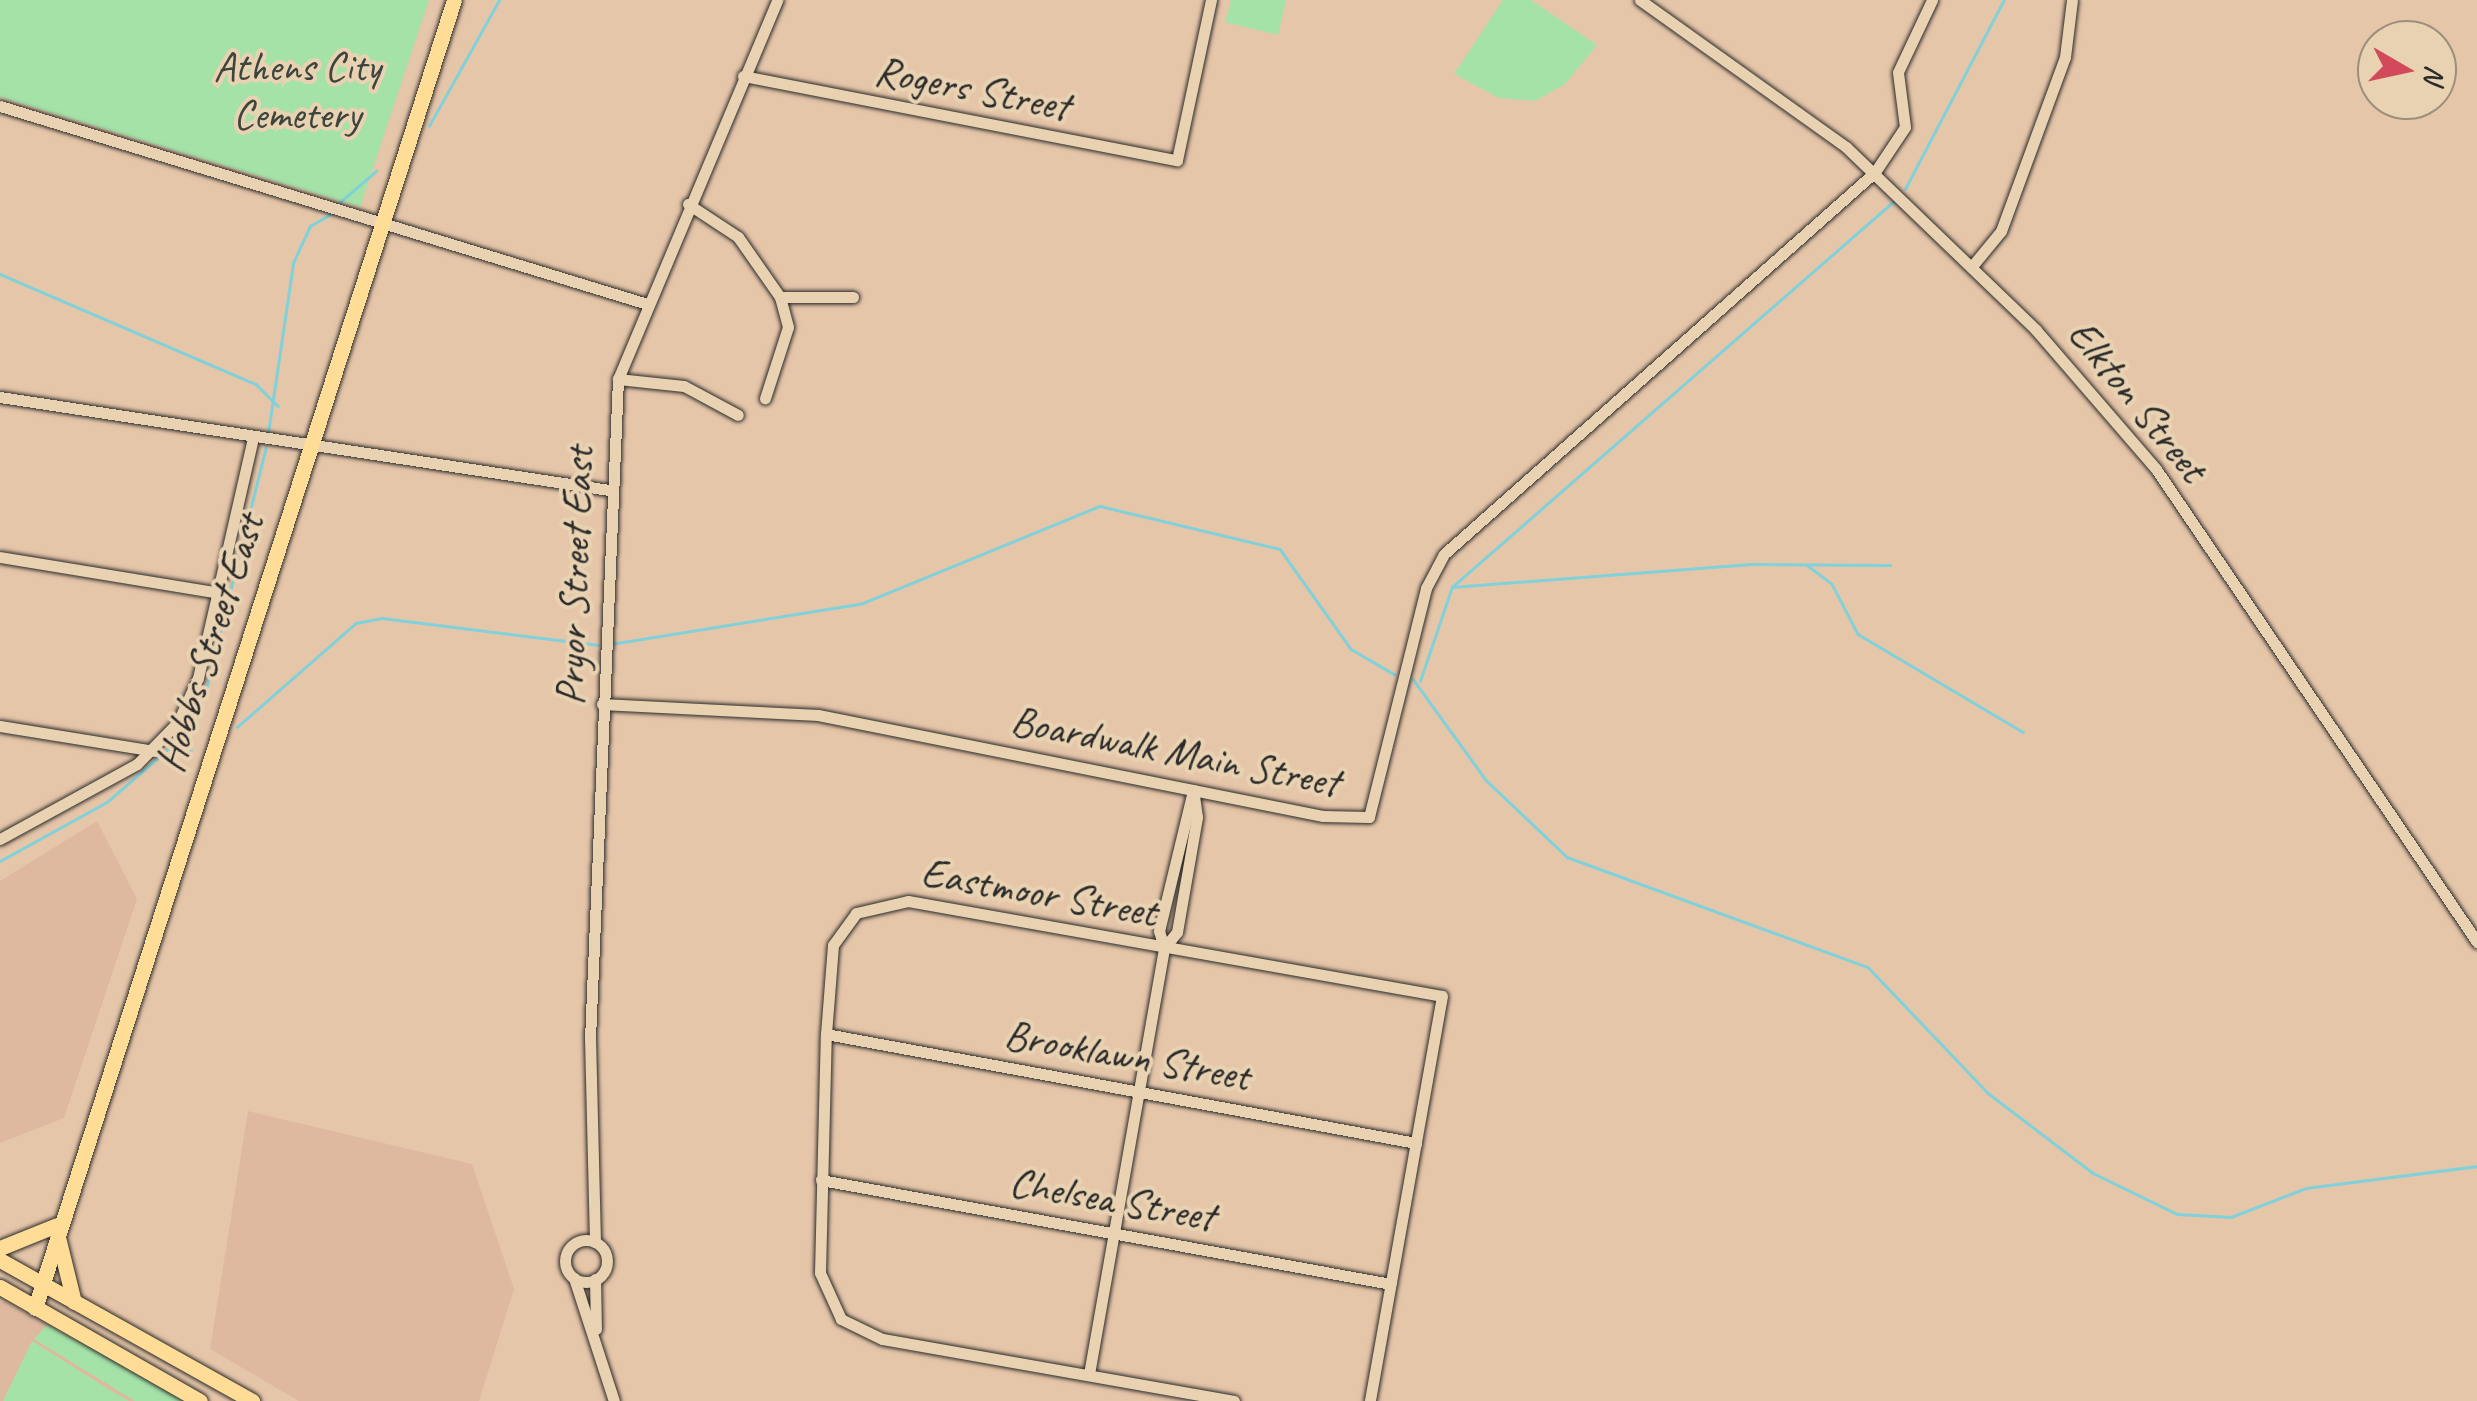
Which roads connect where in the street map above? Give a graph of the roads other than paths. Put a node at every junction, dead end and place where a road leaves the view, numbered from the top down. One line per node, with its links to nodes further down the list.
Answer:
1 (454, 0): 11 (main road, Hobbs Street East)
2 (777, 0): 7 (street, Pryor Street East)
3 (1211, 0): 7 (street, Rogers Street)
4 (1640, 0): 9 (street, Elkton Street)
5 (1932, 0): 9 (street)
6 (2072, 0): 12 (street)
7 (744, 76): 10 (street, Pryor Street East)
8 (0, 106): 11 (street)
9 (1875, 172): 12 (street, Elkton Street); 28 (street, Boardwalk Main Street)
10 (688, 204): 14 (street); 15 (street, Pryor Street East)
11 (382, 221): 15 (street); 21 (main road, Hobbs Street East)
12 (1973, 265): 30 (street, Elkton Street)
13 (853, 297): 14 (street)
14 (780, 298): 18 (street)
15 (644, 303): 16 (street, Pryor Street East)
16 (618, 379): 19 (street); 22 (street, Pryor Street East)
17 (0, 397): 20 (street)
18 (765, 398)
19 (738, 415)
20 (253, 437): 21 (street); 24 (street)
21 (310, 447): 22 (street); 37 (main road, Hobbs Street East)
22 (609, 490): 25 (street, Pryor Street East)
23 (0, 557): 24 (street)
24 (220, 593): 27 (street)
25 (602, 704): 28 (street, Boardwalk Main Street); 36 (street, Pryor Street East)
26 (0, 726): 27 (street)
27 (154, 751): 29 (street)
28 (1193, 790): 31 (street)
29 (0, 840)
30 (2477, 942)
31 (1164, 948): 32 (street, Eastmoor Street); 33 (street); 34 (street, Eastmoor Street)
32 (826, 1034): 33 (street, Brooklawn Street); 35 (street, Eastmoor Street)
33 (1138, 1091): 34 (street, Brooklawn Street); 38 (street)
34 (1416, 1142): 46 (street, Eastmoor Street)
35 (821, 1180): 38 (street, Chelsea Street); 51 (street, Eastmoor Street)
36 (587, 1186): 39 (street, Pryor Street East); 40 (street, Pryor Street East)
37 (56, 1225): 41 (main road); 44 (main road, Hobbs Street East); 48 (main road)
38 (1113, 1233): 46 (street, Chelsea Street); 51 (street)
39 (595, 1242): 40 (street); 45 (street, Pryor Street East)
40 (571, 1247): 43 (street)
41 (0, 1248)
42 (0, 1260): 44 (main road)
43 (574, 1278): 45 (street); 50 (street)
44 (38, 1280): 48 (main road); 49 (main road, Hobbs Street East)
45 (595, 1280): 50 (street)
46 (1391, 1284): 56 (street, Eastmoor Street)
47 (0, 1288): 49 (main road)
48 (74, 1302): 53 (main road)
49 (35, 1308): 52 (main road)
50 (595, 1338): 54 (street)
51 (1089, 1374): 55 (street, Eastmoor Street)
52 (200, 1401)
53 (252, 1401)
54 (614, 1401)
55 (1234, 1401)
56 (1370, 1401)

